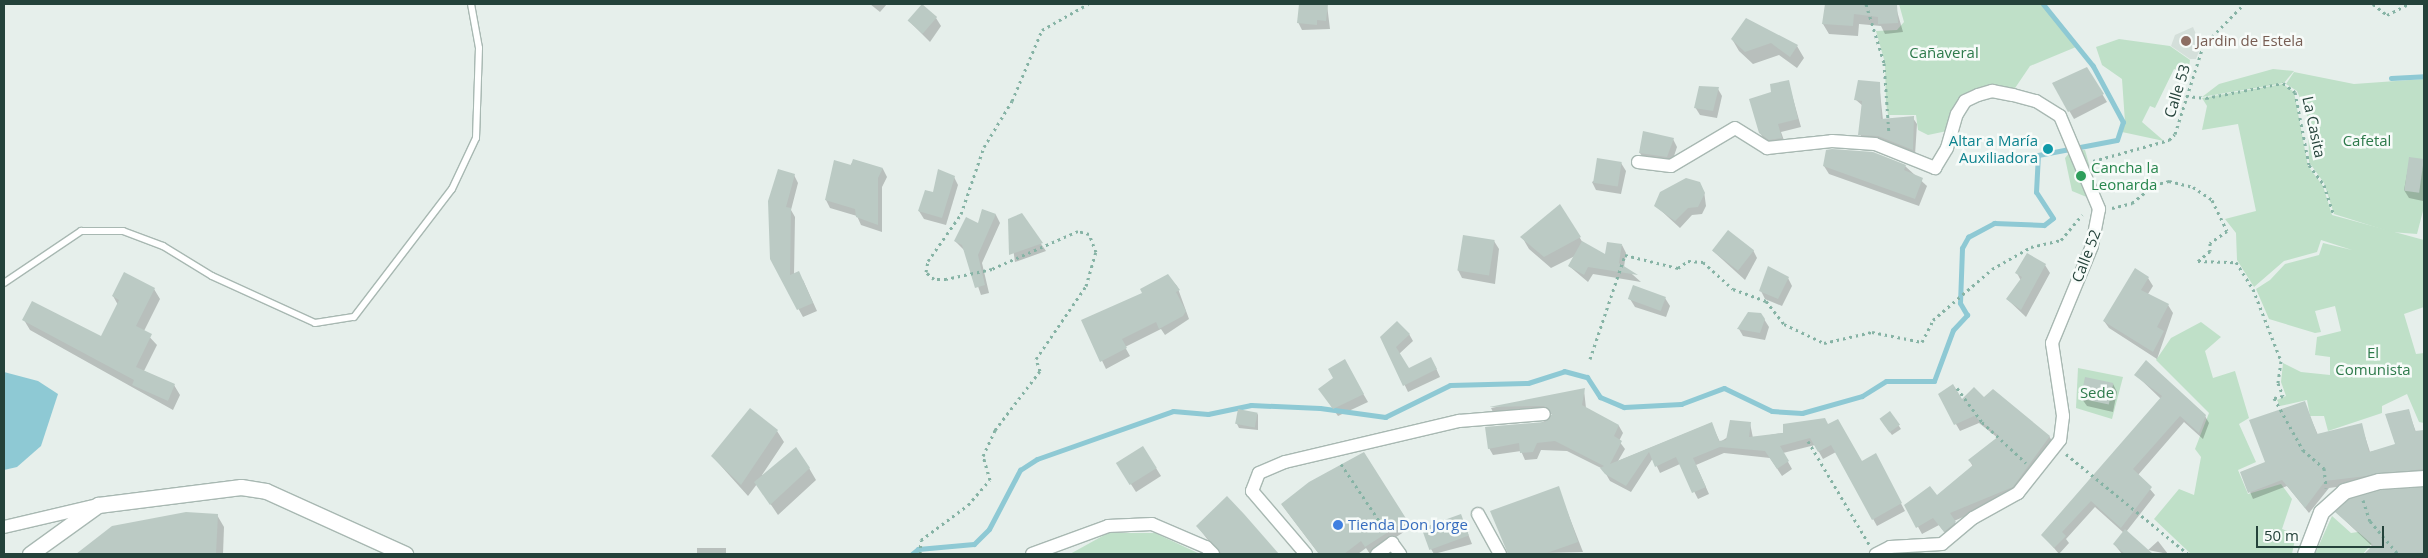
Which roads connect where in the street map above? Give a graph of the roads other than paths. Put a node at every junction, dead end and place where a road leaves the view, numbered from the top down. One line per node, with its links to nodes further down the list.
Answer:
1 (471, 4): 3 (lane)
2 (1638, 162): 9 (street, Calle 52)
3 (4, 284)
4 (1544, 414): 14 (street)
5 (2424, 478): 18 (street)
6 (98, 505): 8 (street); 10 (street); 11 (street)
7 (1478, 514): 17 (street)
8 (4, 527)
9 (1873, 551)
10 (30, 554)
11 (405, 554)
12 (1032, 554): 13 (street)
13 (1213, 554)
14 (1306, 554)
15 (1377, 554): 16 (street)
16 (1400, 554)
17 (1500, 554)
18 (2305, 554)

